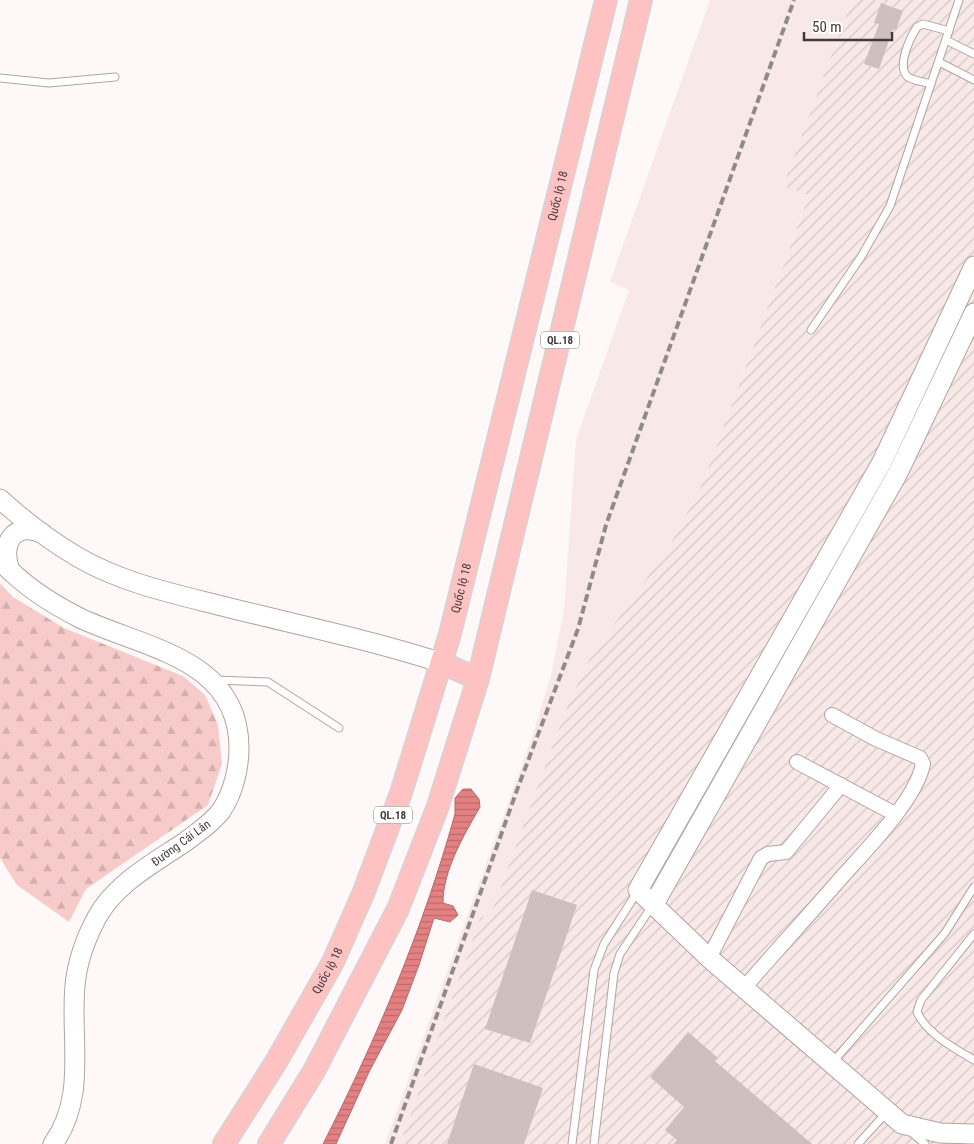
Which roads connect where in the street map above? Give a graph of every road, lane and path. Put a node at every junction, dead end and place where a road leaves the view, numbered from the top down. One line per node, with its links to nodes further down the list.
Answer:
1 (606, 0): 18 (main road, Quốc lộ 18 / QL.18)
2 (641, 0): 19 (main road, QL.18)
3 (959, 0): 4 (lane)
4 (949, 31): 5 (lane); 11 (lane)
5 (946, 40): 6 (lane); 7 (lane)
6 (974, 54)
7 (939, 62): 10 (lane); 11 (lane)
8 (115, 77): 9 (lane)
9 (0, 78)
10 (974, 80)
11 (932, 84): 14 (lane)
12 (974, 266): 27 (main road)
13 (974, 314): 28 (main road)
14 (812, 330)
15 (0, 499): 16 (main road)
16 (44, 534): 17 (main road); 18 (main road)
17 (5, 566): 20 (main road, Đường Cái Lân)
18 (442, 663): 19 (main road); 38 (main road, Quốc lộ 18 / QL.18)
19 (478, 679): 39 (main road, QL.18)
20 (211, 680): 22 (lane); 37 (main road, Đường Cái Lân)
21 (832, 715): 25 (street)
22 (339, 728)
23 (797, 762): 24 (street)
24 (841, 785): 25 (street); 30 (street)
25 (895, 814): 31 (street)
26 (974, 887): 33 (lane)
27 (638, 890): 28 (main road); 40 (lane)
28 (654, 904): 30 (main road); 41 (lane)
29 (974, 934): 32 (lane)
30 (709, 958): 31 (main road)
31 (744, 988): 33 (main road)
32 (974, 1060)
33 (832, 1063): 34 (main road)
34 (888, 1110): 35 (main road); 42 (lane)
35 (902, 1124): 36 (main road); 43 (lane)
36 (974, 1134)
37 (53, 1144)
38 (224, 1144)
39 (269, 1144)
40 (572, 1144)
41 (594, 1144)
42 (858, 1144)
43 (925, 1144)

